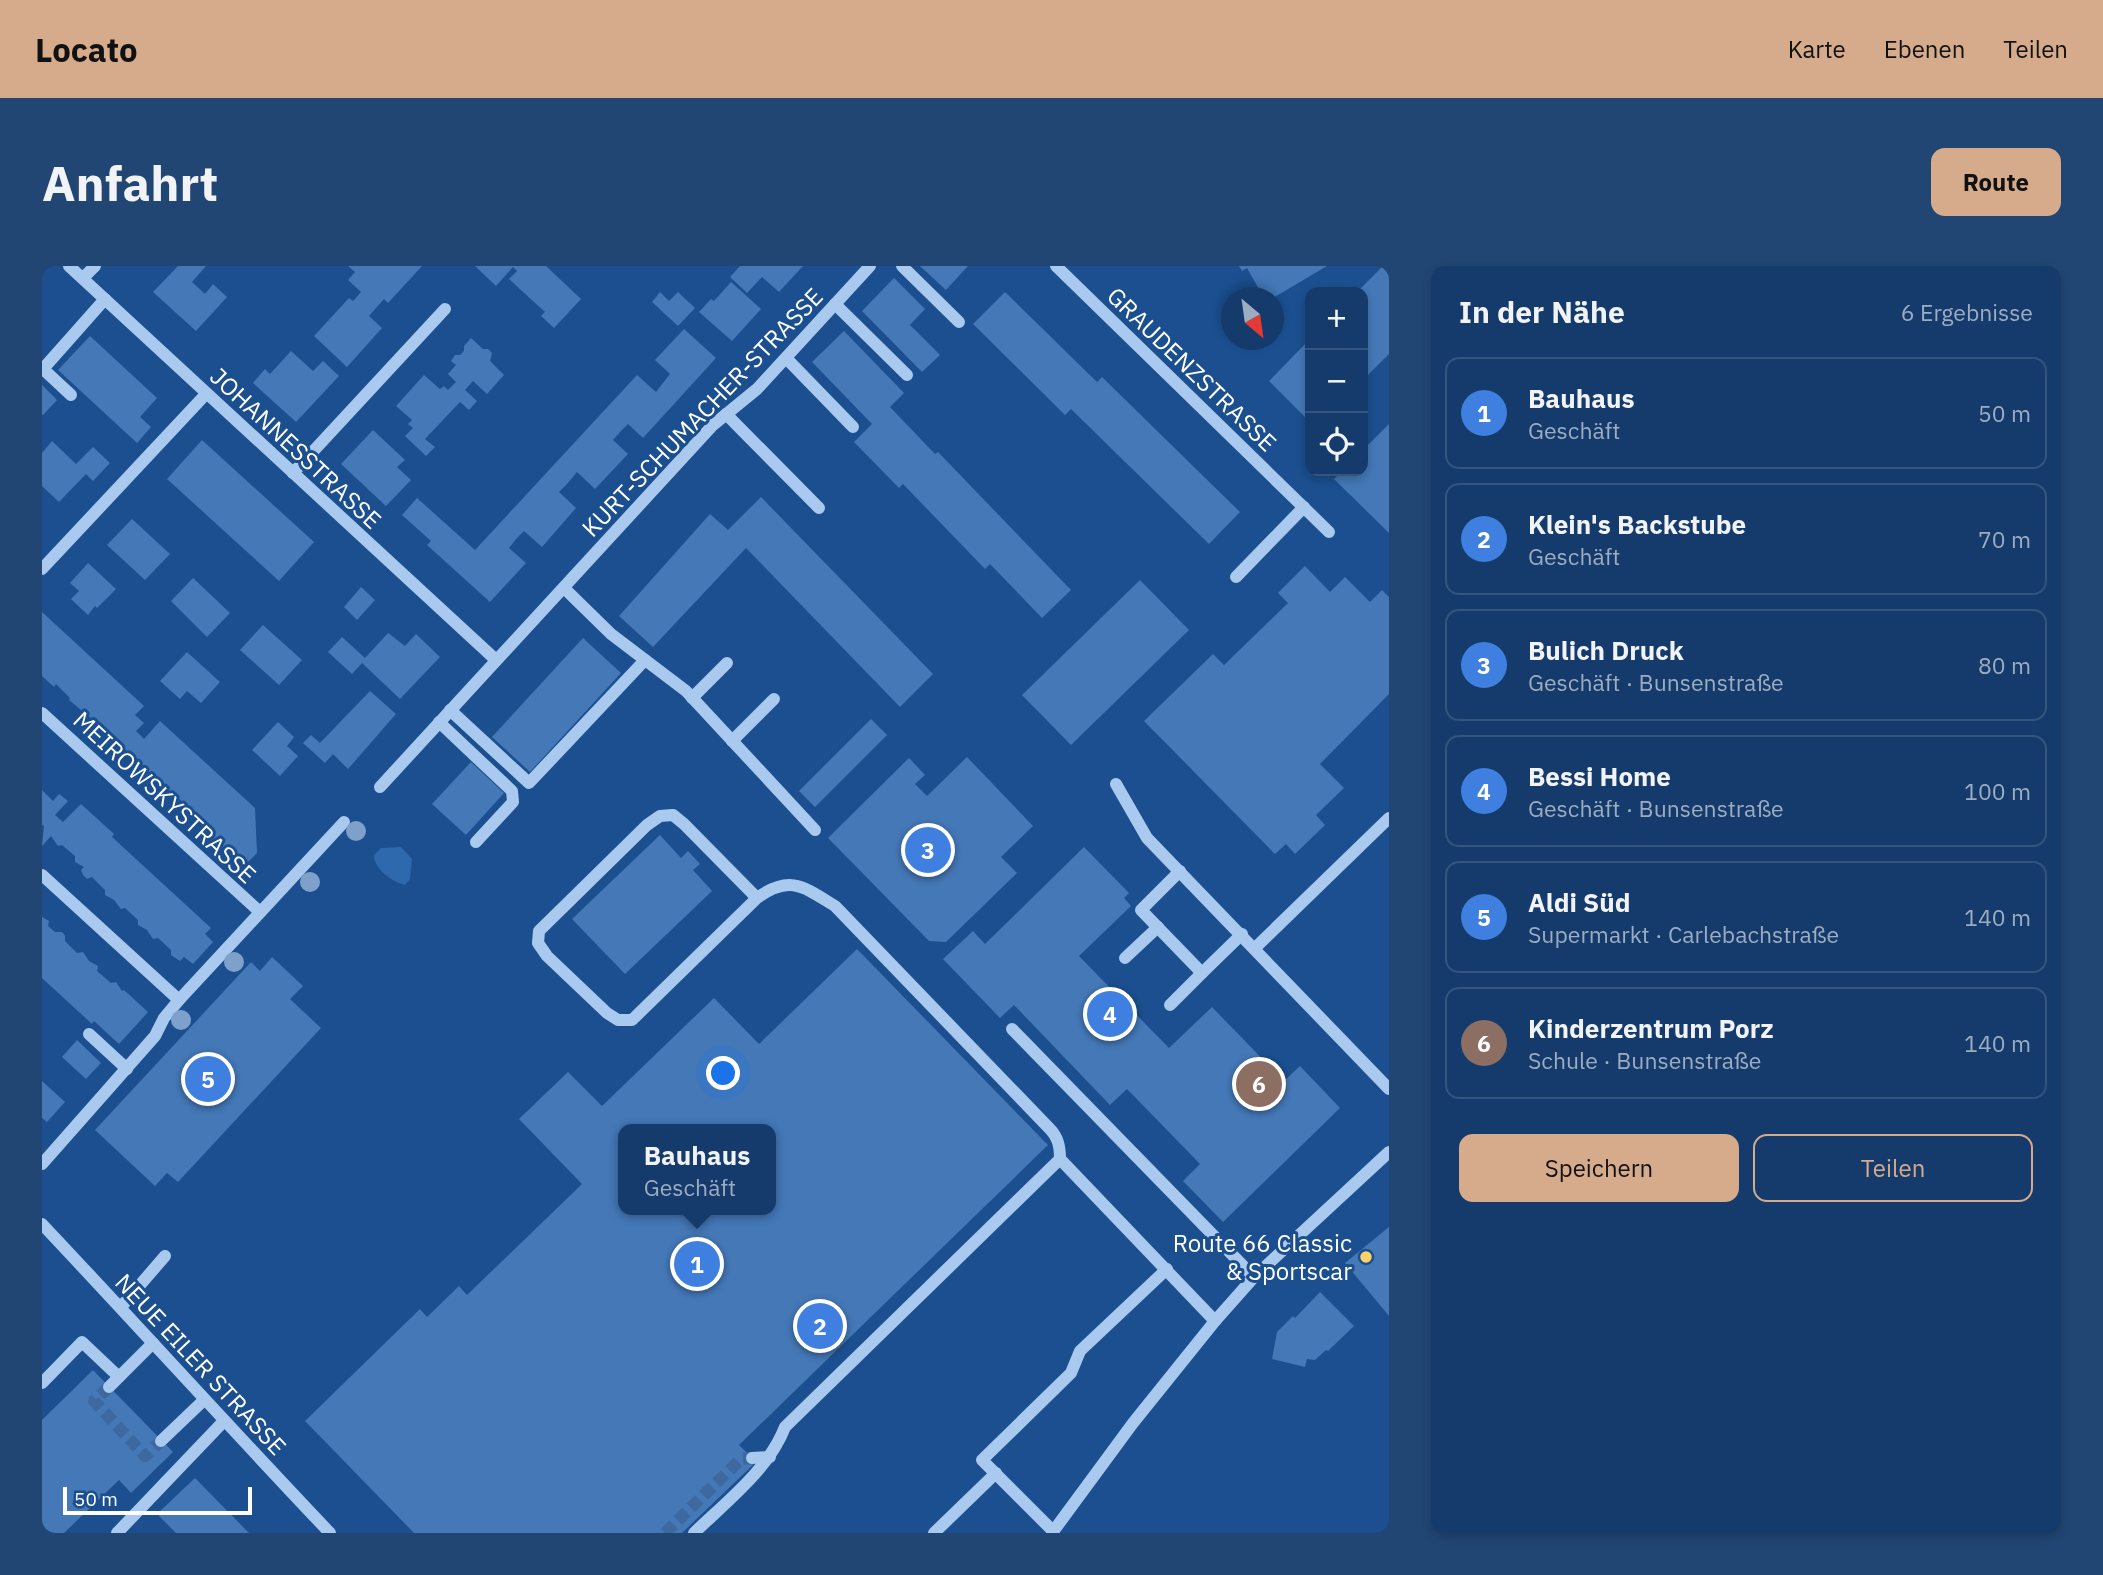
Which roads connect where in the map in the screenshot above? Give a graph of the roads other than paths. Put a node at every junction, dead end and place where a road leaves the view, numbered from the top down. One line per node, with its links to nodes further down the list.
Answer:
1 (69, 266): 6 (street, JOHANNESSTRASSE)
2 (95, 266): 6 (street)
3 (870, 266): 8 (street, KURT-SCHUMACHER-STRASSE)
4 (902, 266): 10 (street)
5 (1063, 268): 18 (street, GRAUDENZSTRASSE)
6 (83, 278): 7 (street, JOHANNESSTRASSE)
7 (105, 299): 13 (street, JOHANNESSTRASSE); 14 (street)
8 (835, 304): 11 (street, KURT-SCHUMACHER-STRASSE); 12 (street)
9 (445, 309): 17 (street)
10 (959, 322)
11 (786, 358): 15 (street, KURT-SCHUMACHER-STRASSE); 16 (street)
12 (907, 375)
13 (206, 394): 17 (street, JOHANNESSTRASSE); 21 (street)
14 (71, 395)
15 (726, 414): 19 (street); 23 (street, KURT-SCHUMACHER-STRASSE)
16 (853, 427)
17 (293, 473): 24 (street, JOHANNESSTRASSE)
18 (1304, 507): 20 (street, GRAUDENZSTRASSE); 22 (street)
19 (819, 508)
20 (1329, 532)
21 (42, 569)
22 (1236, 577)
23 (564, 588): 24 (street, KURT-SCHUMACHER-STRASSE); 25 (street)
24 (496, 660): 29 (street, KURT-SCHUMACHER-STRASSE)
25 (645, 660): 27 (street); 29 (street)
26 (727, 663): 27 (street)
27 (692, 698): 32 (street)
28 (774, 699): 32 (street)
29 (450, 710): 31 (street, KURT-SCHUMACHER-STRASSE)
30 (42, 713): 42 (street, MEIROWSKYSTRASSE)
31 (439, 722): 34 (street, KURT-SCHUMACHER-STRASSE); 38 (street)
32 (732, 741): 37 (street)
33 (1116, 784): 39 (street)
34 (380, 787)
35 (1389, 818): 45 (street)
36 (344, 822): 42 (street)
37 (815, 830)
38 (476, 842)
39 (1180, 871): 43 (street); 44 (street)
40 (42, 875): 48 (street)
41 (757, 898): 41 (street); 55 (street)
42 (260, 912): 48 (street)
43 (1158, 927): 46 (street); 47 (street)
44 (1242, 934): 45 (street); 47 (street)
45 (1255, 948): 53 (street)
46 (1125, 958)
47 (1202, 973): 49 (street)
48 (179, 1000): 52 (street)
49 (1170, 1005)
50 (1012, 1030): 60 (street)
51 (89, 1034): 52 (street)
52 (127, 1069): 56 (street)
53 (1389, 1089)
54 (1389, 1152): 60 (street)
55 (1060, 1159): 59 (street); 70 (street)
56 (42, 1164)
57 (42, 1224): 61 (street, NEUE EILER STRASSE)
58 (165, 1256): 61 (street)
59 (1167, 1269): 62 (street); 72 (street)
60 (1254, 1278): 62 (street)
61 (121, 1307): 63 (street, NEUE EILER STRASSE)
62 (1215, 1321): 73 (street)
63 (153, 1343): 64 (street); 67 (street, NEUE EILER STRASSE)
64 (119, 1377): 65 (street); 66 (street)
65 (42, 1382)
66 (109, 1387)
67 (204, 1400): 68 (street, NEUE EILER STRASSE); 69 (street)
68 (223, 1422): 74 (street); 75 (street, NEUE EILER STRASSE)
69 (162, 1441)
70 (770, 1457): 71 (street); 76 (street)
71 (752, 1458)
72 (996, 1474): 73 (street); 77 (street)
73 (1052, 1532)
74 (117, 1533)
75 (330, 1533)
76 (694, 1533)
77 (934, 1533)

